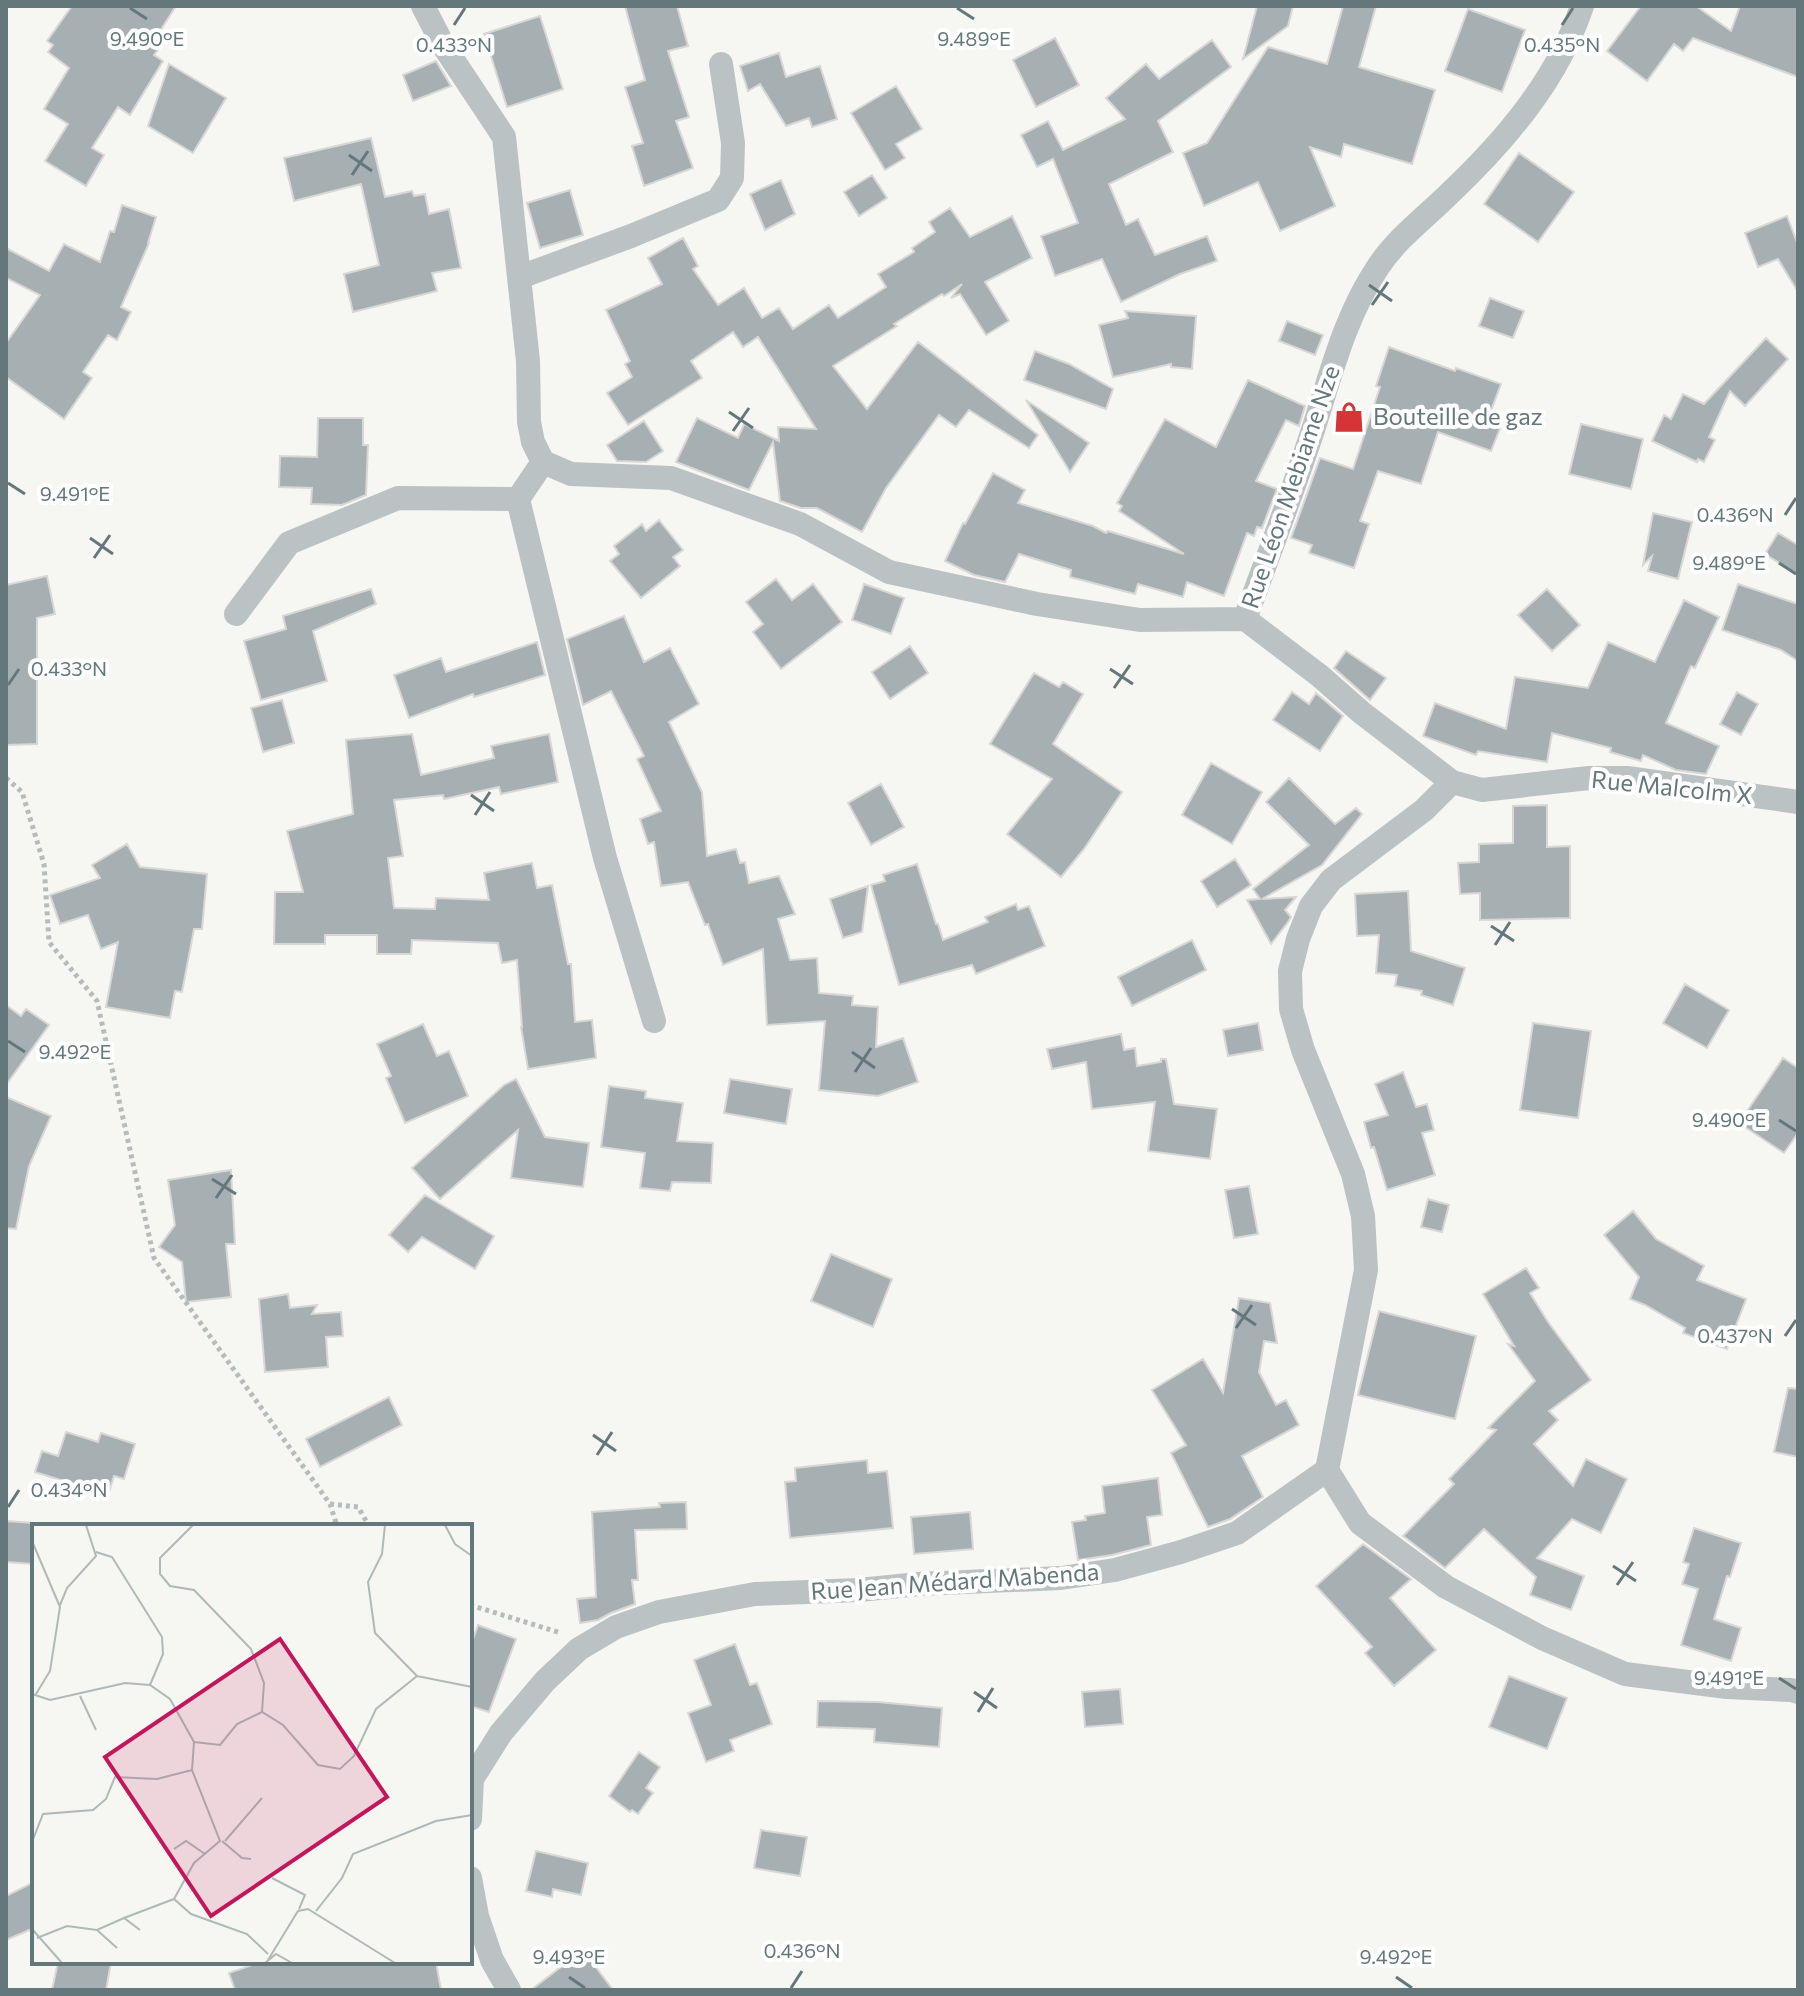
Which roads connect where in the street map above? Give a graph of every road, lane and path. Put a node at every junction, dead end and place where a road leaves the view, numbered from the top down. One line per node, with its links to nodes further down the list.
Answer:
1 (423, 6): 4 (street)
2 (1582, 6): 8 (street, Rue Léon Mebiame Nze)
3 (721, 64): 4 (street)
4 (520, 277): 5 (street)
5 (543, 462): 6 (street); 8 (street)
6 (518, 499): 7 (street); 12 (street)
7 (236, 614)
8 (1245, 619): 10 (street)
9 (6, 778): 14 (path)
10 (1452, 782): 11 (street, Rue Malcolm X); 13 (street)
11 (1798, 802)
12 (654, 1021)
13 (1327, 1470): 19 (street); 20 (street, Rue Jean Médard Mabenda)
14 (330, 1504): 15 (path); 16 (path)
15 (336, 1524)
16 (368, 1524)
17 (472, 1606): 18 (path)
18 (568, 1636)
19 (1798, 1692)
20 (472, 1779)
21 (472, 1889): 22 (street)
22 (509, 1990)

